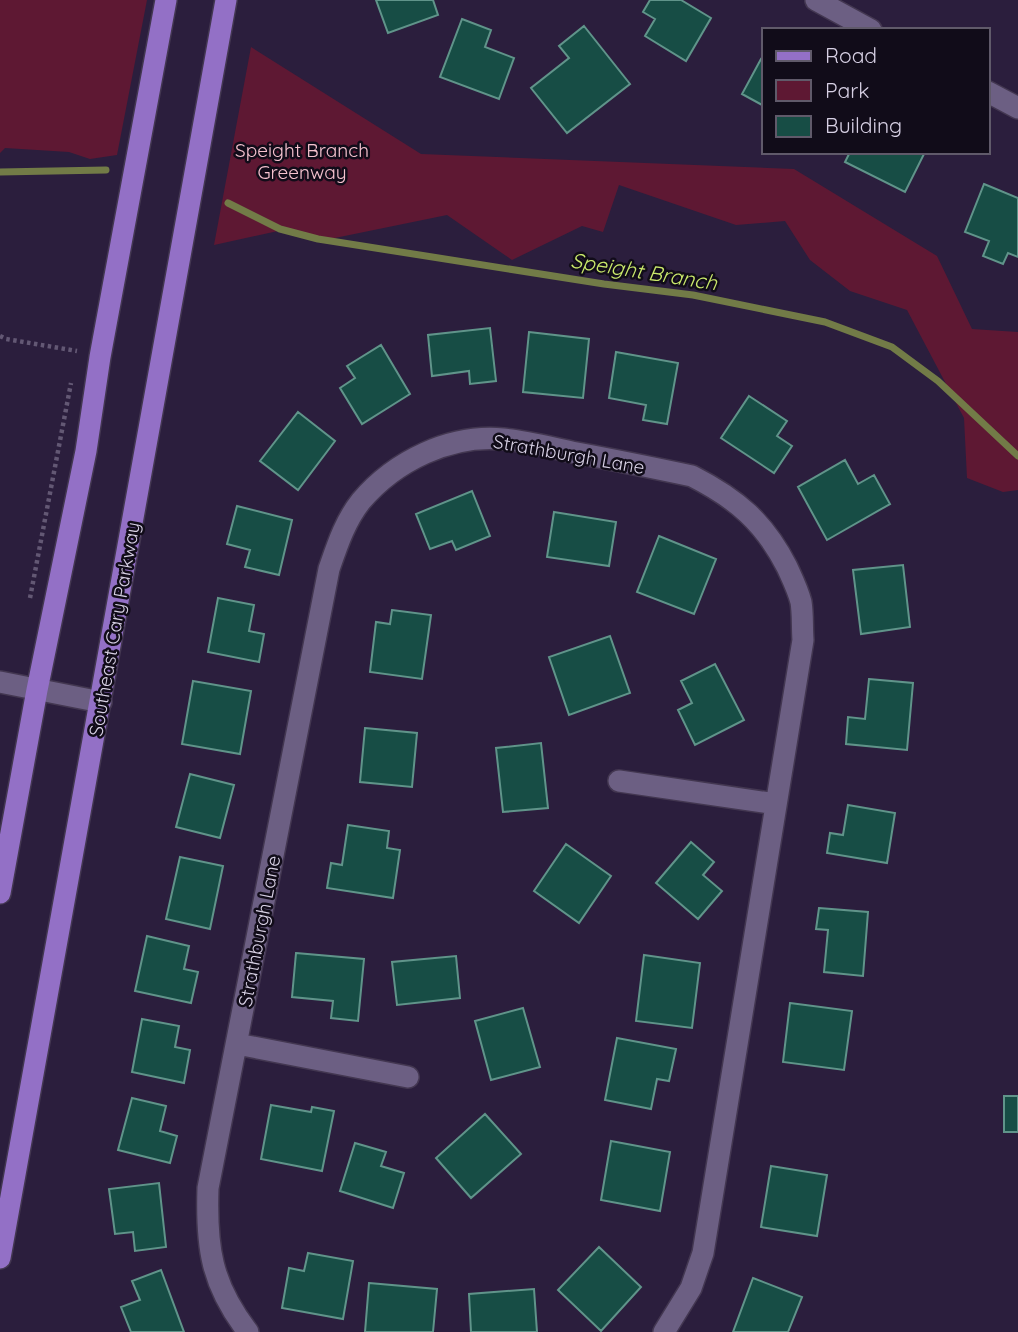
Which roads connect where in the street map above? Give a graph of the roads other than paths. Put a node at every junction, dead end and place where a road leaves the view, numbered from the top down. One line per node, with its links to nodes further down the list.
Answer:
1 (166, 0): 8 (main road)
2 (226, 0): 9 (main road, Southeast Cary Parkway)
3 (816, 0): 4 (street)
4 (868, 28)
5 (990, 93): 6 (street)
6 (1018, 108)
7 (0, 682): 8 (street)
8 (37, 690): 9 (street); 12 (main road)
9 (101, 702): 15 (main road, Southeast Cary Parkway)
10 (619, 781): 11 (street)
11 (776, 804): 13 (street, Strathburgh Lane); 17 (street, Strathburgh Lane)
12 (0, 892)
13 (237, 1044): 14 (street); 16 (street, Strathburgh Lane)
14 (408, 1077)
15 (0, 1258)
16 (248, 1332)
17 (664, 1332)

